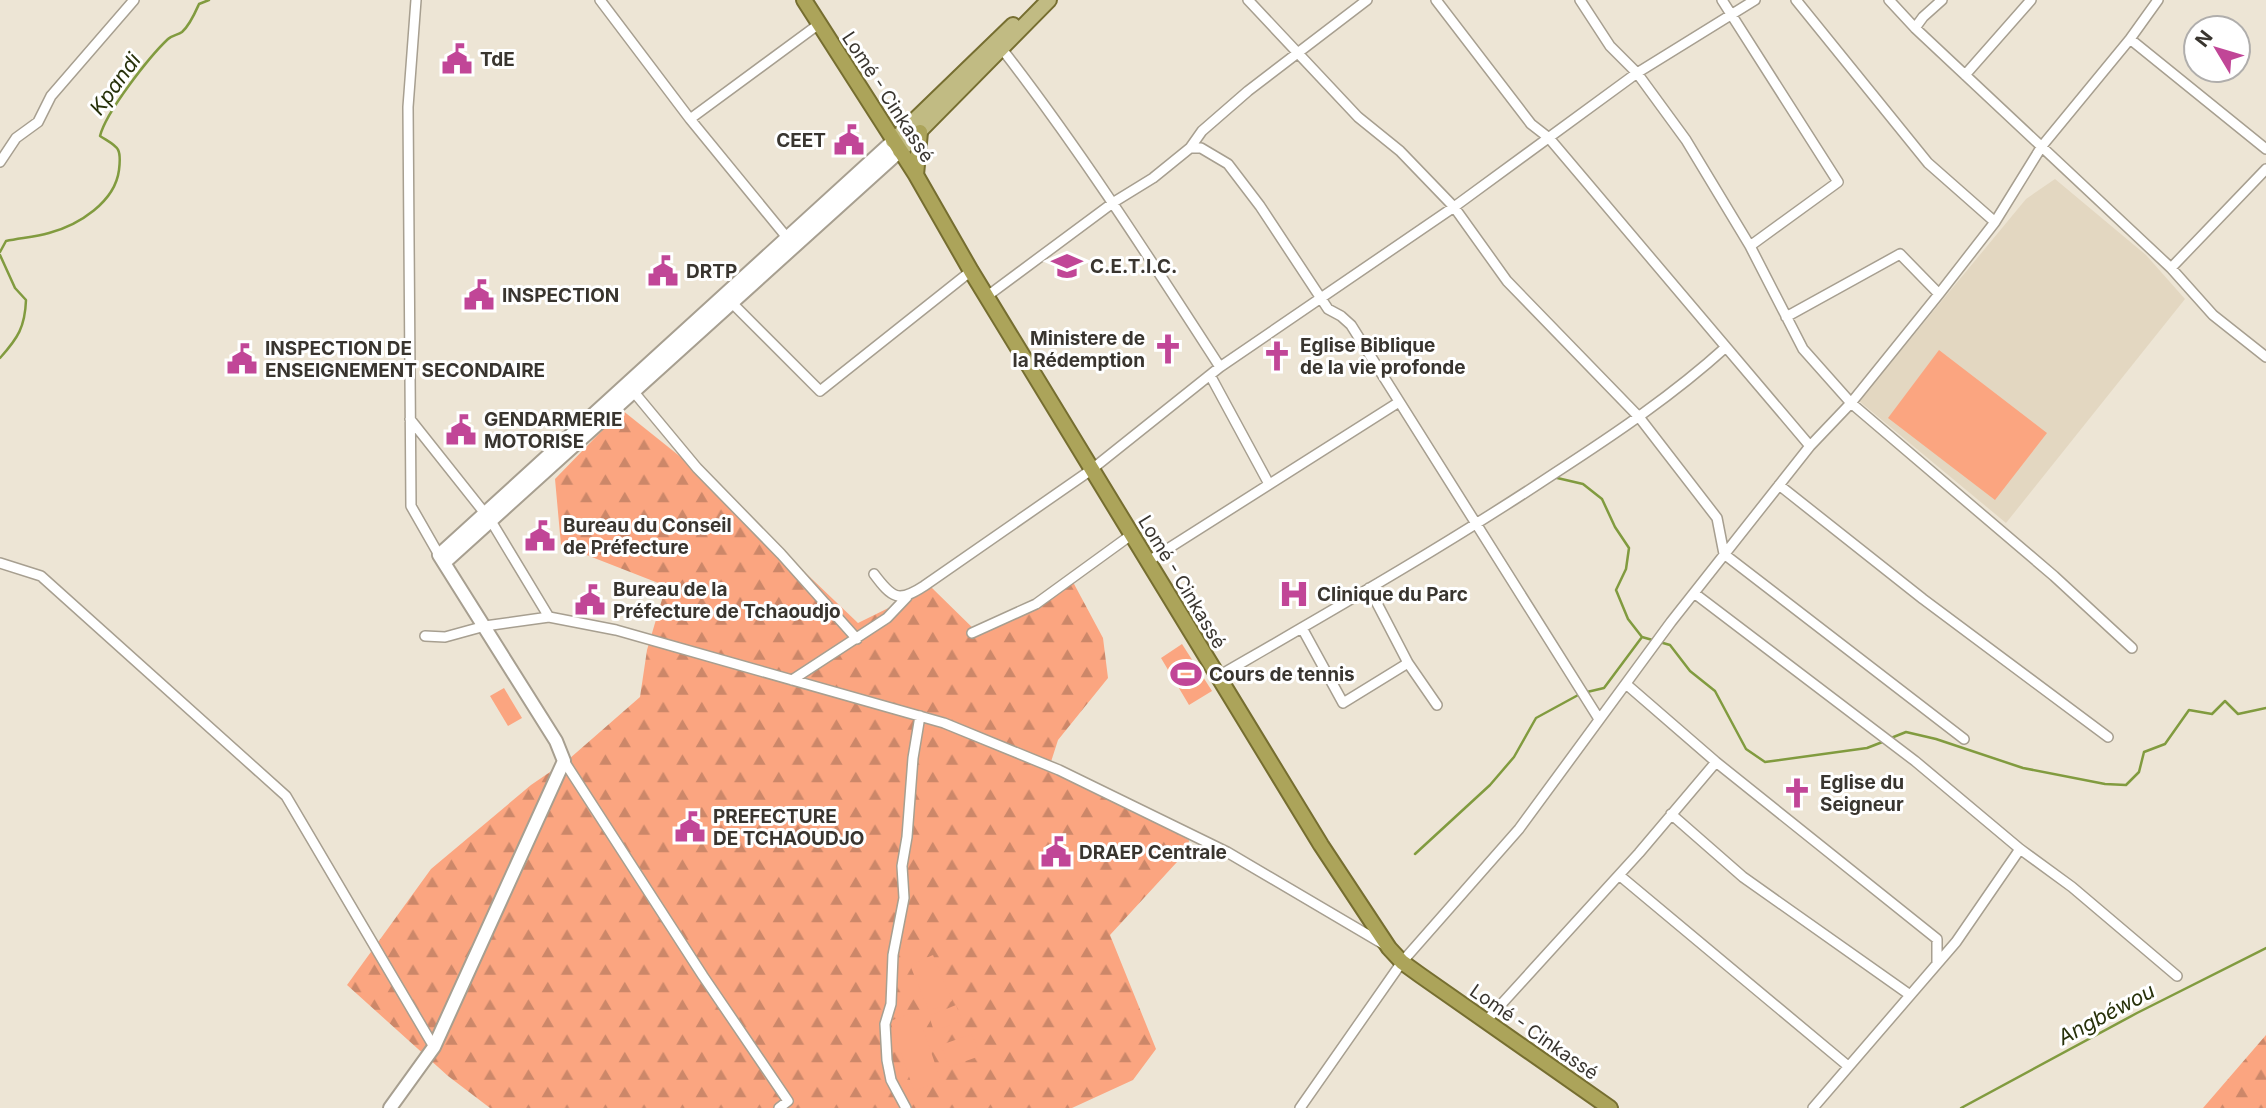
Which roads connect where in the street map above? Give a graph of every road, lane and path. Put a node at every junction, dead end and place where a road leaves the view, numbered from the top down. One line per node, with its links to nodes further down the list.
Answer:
1 (134, 0): 33 (street)
2 (416, 0): 56 (street)
3 (600, 0): 26 (street)
4 (804, 0): 19 (highway, Lomé - Cinkassé)
5 (1039, 0): 29 (main road)
6 (1049, 0): 22 (main road)
7 (1248, 0): 23 (street)
8 (1367, 0): 23 (street)
9 (1436, 0): 28 (street)
10 (1580, 0): 24 (street)
11 (1722, 0): 18 (street)
12 (1755, 0): 18 (street)
13 (1796, 0): 38 (street)
14 (1889, 0): 20 (street)
15 (1942, 0): 20 (street)
16 (2031, 0): 25 (street)
17 (2158, 0): 21 (street)
18 (1732, 15): 24 (street); 40 (street)
19 (819, 23): 26 (street); 29 (highway, Lomé - Cinkassé)
20 (1915, 28): 25 (street)
21 (2130, 39): 30 (street); 32 (street)
22 (1002, 49): 27 (main road); 36 (street)
23 (1298, 54): 31 (street); 37 (street)
24 (1637, 73): 28 (street); 40 (street)
25 (1965, 75): 30 (street)
26 (690, 120): 39 (street)
27 (920, 132): 29 (main road); 35 (highway)
28 (1549, 138): 37 (street); 48 (street)
29 (896, 146): 35 (highway, Lomé - Cinkassé); 39 (main road)
30 (2042, 146): 38 (street); 41 (street)
31 (1190, 148): 36 (street); 45 (street)
32 (2266, 149)
33 (0, 162)
34 (2266, 169): 41 (street)
35 (916, 175): 42 (highway, Lomé - Cinkassé)
36 (1114, 202): 44 (street); 50 (street)
37 (1454, 206): 45 (street); 55 (street)
38 (1995, 222): 43 (street)
39 (791, 242): 46 (main road); 61 (main road)
40 (1750, 246): 47 (street)
41 (2171, 268): 49 (street)
42 (971, 271): 44 (highway, Lomé - Cinkassé); 46 (street)
43 (1940, 294): 47 (street); 54 (street)
44 (986, 297): 58 (highway, Lomé - Cinkassé)
45 (1321, 299): 50 (street); 53 (street)
46 (731, 302): 52 (main road)
47 (1786, 317): 54 (street)
48 (1726, 347): 55 (street); 57 (street)
49 (2266, 357)
50 (1220, 367): 51 (street)
51 (1210, 375): 58 (street); 59 (street)
52 (633, 391): 61 (main road); 77 (street)
53 (1399, 402): 59 (street); 62 (street)
54 (1851, 403): 57 (street); 78 (street)
55 (1639, 417): 62 (street); 64 (street)
56 (410, 419): 61 (street); 65 (street)
57 (1810, 446): 60 (street)
58 (1091, 470): 63 (highway, Lomé - Cinkassé); 71 (street)
59 (1269, 484): 66 (street)
60 (1779, 485): 64 (street); 86 (street)
61 (488, 517): 65 (main road); 72 (street)
62 (1476, 525): 69 (street); 85 (street)
63 (1131, 535): 66 (highway, Lomé - Cinkassé); 75 (street)
64 (1724, 554): 70 (street); 87 (street)
65 (442, 559): 73 (main road)
66 (1147, 562): 80 (highway, Lomé - Cinkassé)
67 (0, 563): 101 (street)
68 (874, 574): 71 (street)
69 (1369, 588): 74 (street); 79 (street)
70 (1694, 593): 82 (street); 91 (street)
71 (907, 597): 77 (street)
72 (549, 617): 73 (street); 81 (street)
73 (485, 626): 76 (street); 88 (main road)
74 (1301, 628): 79 (street); 80 (street)
75 (972, 633)
76 (425, 636)
77 (857, 639): 81 (street)
78 (2132, 648)
79 (1408, 663): 83 (street)
80 (1217, 677): 95 (highway, Lomé - Cinkassé)
81 (792, 680): 84 (street)
82 (1626, 684): 85 (street); 89 (street)
83 (1437, 705)
84 (920, 716): 95 (street); 105 (street)
85 (1599, 719): 96 (street)
86 (2108, 737)
87 (1964, 738)
88 (564, 761): 101 (main road); 104 (street)
89 (1716, 762): 90 (street); 93 (street)
90 (1671, 814): 92 (street); 99 (street)
91 (2020, 849): 94 (street); 98 (street)
92 (1619, 875): 100 (street); 102 (street)
93 (1937, 939): 94 (street); 97 (street)
94 (1956, 942): 97 (street)
95 (1389, 948): 96 (highway, Lomé - Cinkassé)
96 (1402, 962): 100 (highway, Lomé - Cinkassé); 106 (street)
97 (1937, 964): 99 (street)
98 (2178, 976)
99 (1910, 995): 102 (street)
100 (1486, 1021): 107 (highway, Lomé - Cinkassé)
101 (434, 1047): 103 (main road)
102 (1848, 1066): 108 (street)
103 (390, 1108)
104 (779, 1108)
105 (906, 1108)
106 (1300, 1108)
107 (1610, 1108)
108 (1813, 1108)

